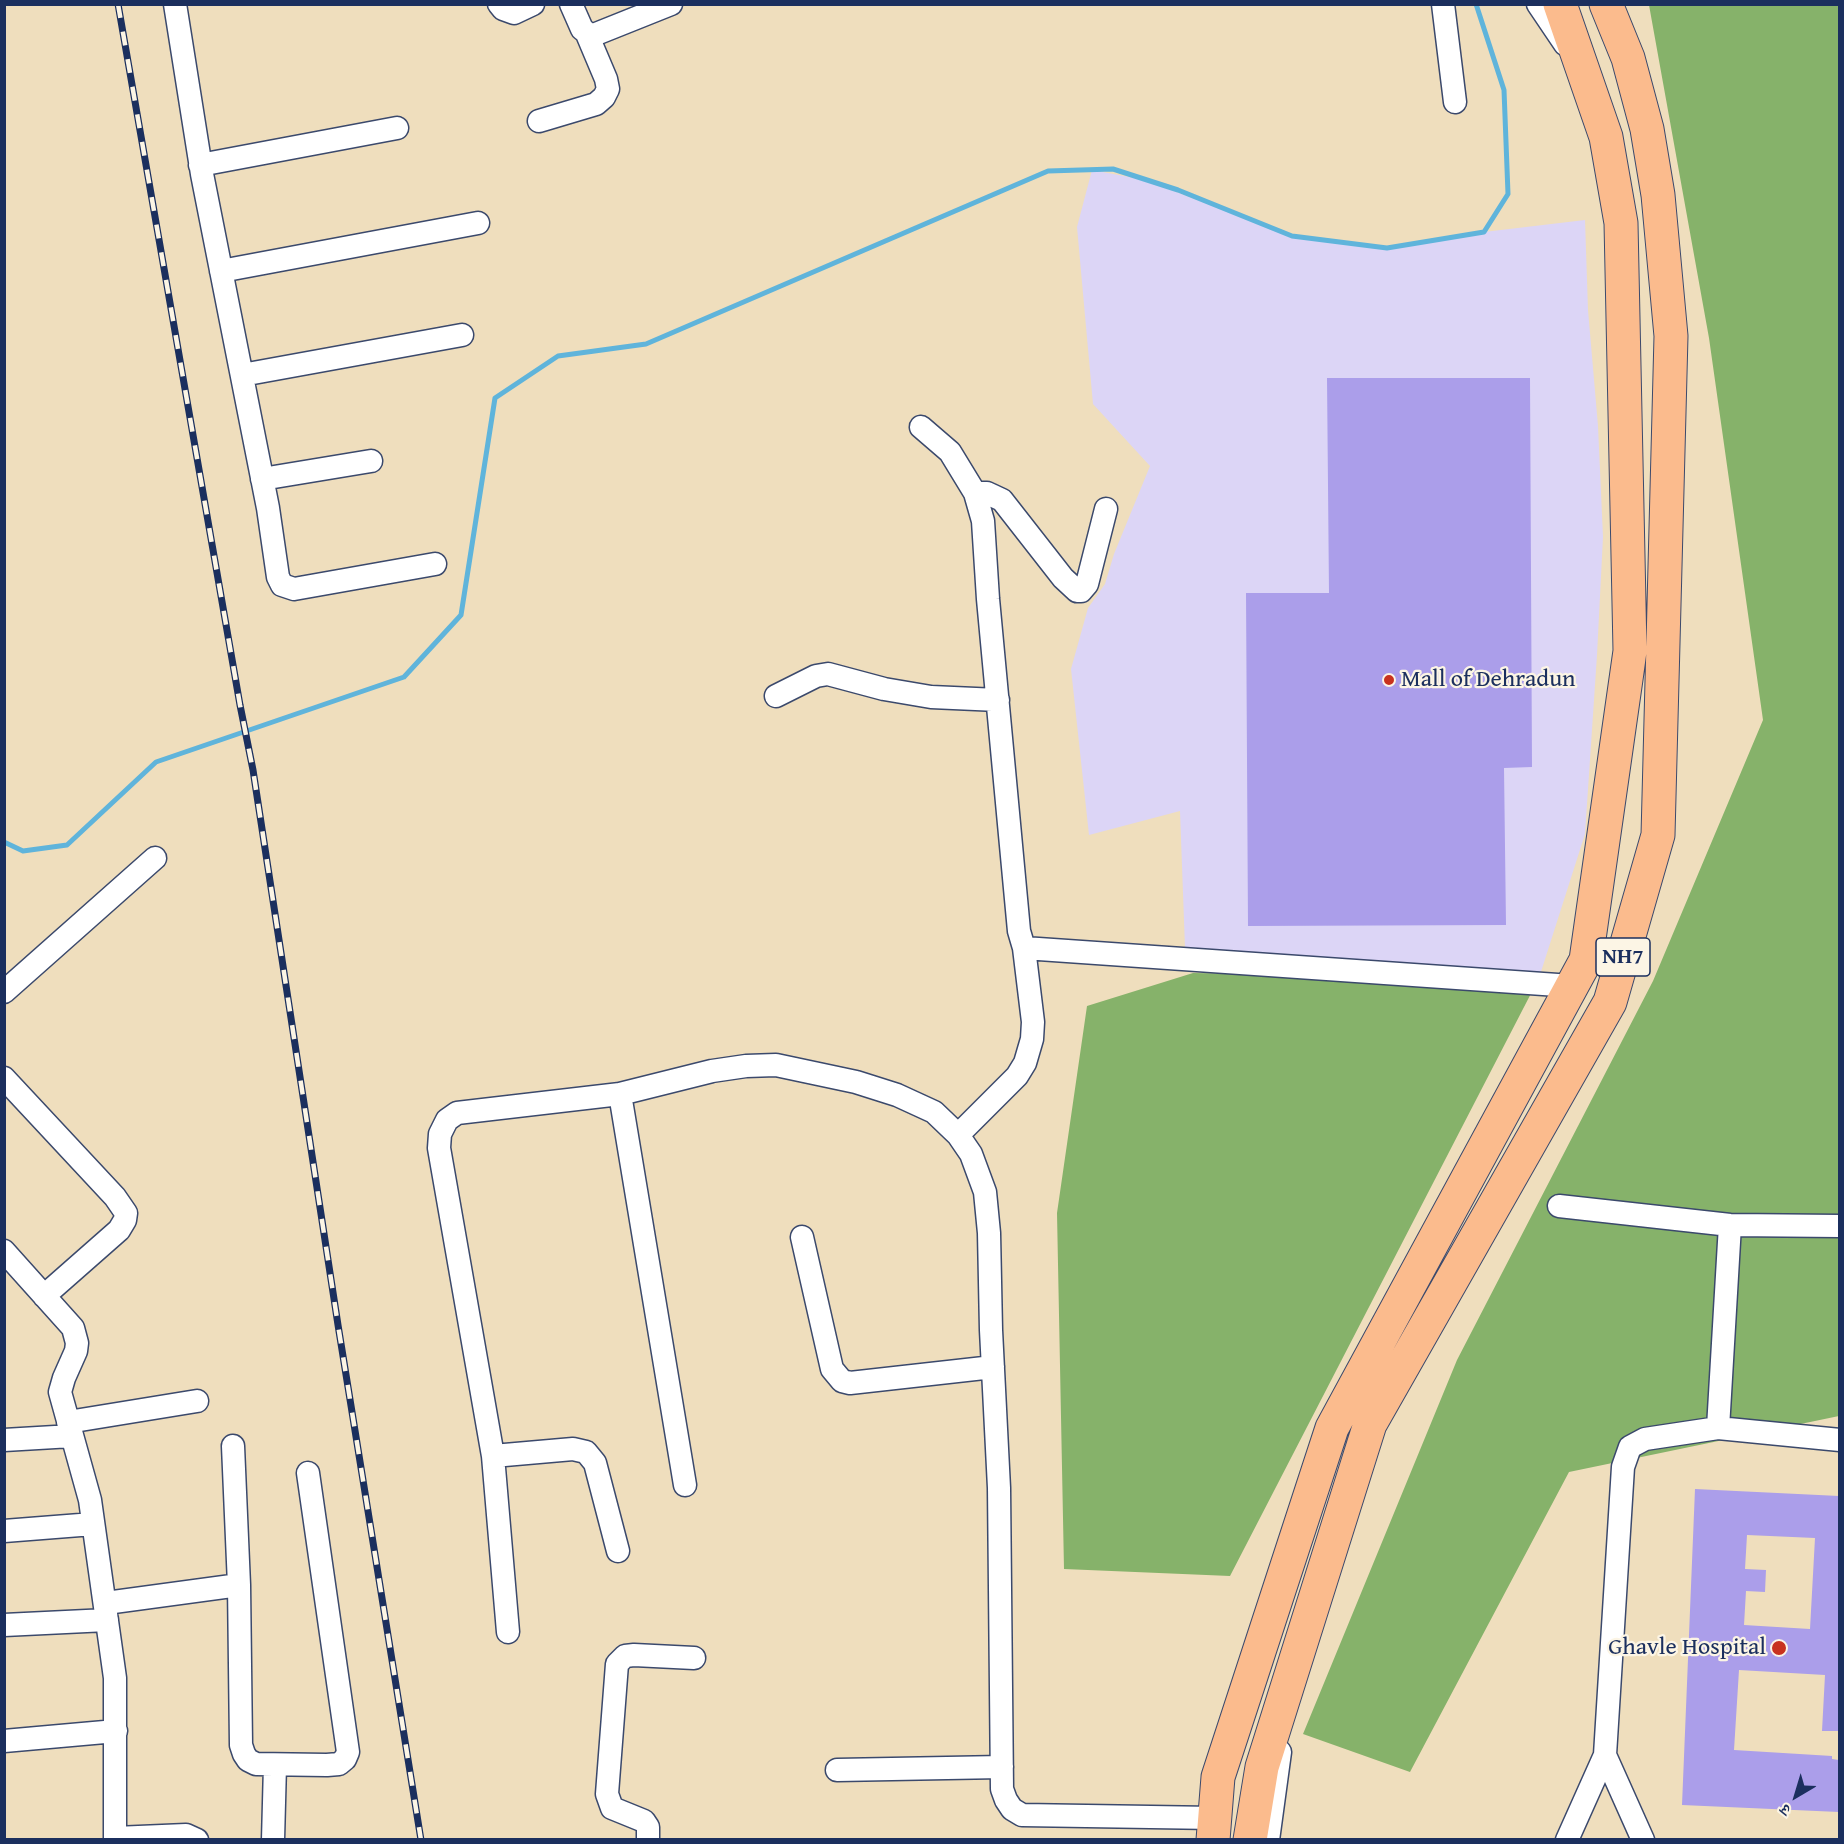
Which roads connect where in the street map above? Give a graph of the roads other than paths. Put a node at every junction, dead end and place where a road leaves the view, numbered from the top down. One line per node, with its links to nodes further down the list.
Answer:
1 (175, 4): 17 (street)
2 (499, 4): 3 (street)
3 (533, 4)
4 (571, 4): 11 (street)
5 (671, 4): 11 (street)
6 (1443, 4): 14 (street)
7 (1538, 4): 13 (street)
8 (1560, 4): 13 (highway, NH7)
9 (1606, 4): 12 (highway, NH7)
10 (1619, 4): 12 (street)
11 (587, 34): 15 (street)
12 (1628, 58): 61 (highway, NH7)
13 (1584, 73): 32 (highway, NH7)
14 (1455, 102)
15 (539, 121)
16 (397, 128): 17 (street)
17 (200, 165): 19 (street)
18 (478, 223): 19 (street)
19 (221, 272): 21 (street)
20 (462, 335): 21 (street)
21 (243, 375): 24 (street)
22 (921, 427): 25 (street)
23 (371, 461): 24 (street)
24 (262, 479): 27 (street)
25 (975, 494): 26 (street); 29 (street)
26 (1106, 509)
27 (435, 564)
28 (776, 696): 29 (street)
29 (998, 700): 31 (street)
30 (155, 858): 33 (street)
31 (1024, 948): 32 (street); 36 (street)
32 (1572, 986): 68 (highway, NH7)
33 (4, 992)
34 (4, 1078): 42 (street)
35 (620, 1094): 36 (street); 50 (street); 52 (street)
36 (957, 1135): 43 (street)
37 (1560, 1206): 38 (street)
38 (1730, 1226): 39 (street); 45 (street)
39 (1839, 1226)
40 (802, 1238): 43 (street)
41 (4, 1251): 42 (street)
42 (44, 1296): 46 (street)
43 (993, 1367): 66 (street)
44 (197, 1401): 46 (street)
45 (1718, 1428): 48 (street); 64 (street)
46 (70, 1429): 47 (street); 53 (street)
47 (4, 1440)
48 (1839, 1440)
49 (233, 1446): 56 (street)
50 (493, 1456): 55 (street); 59 (street)
51 (308, 1473): 65 (street)
52 (685, 1485)
53 (93, 1524): 54 (street); 57 (street)
54 (4, 1532)
55 (618, 1551)
56 (239, 1584): 57 (street); 65 (street)
57 (107, 1612): 58 (street); 62 (street)
58 (4, 1625)
59 (508, 1632)
60 (694, 1658): 72 (street)
61 (1296, 1659): 73 (highway, NH7); 74 (street)
62 (116, 1731): 63 (street); 69 (street)
63 (4, 1741)
64 (1605, 1755): 75 (street); 76 (street)
65 (275, 1765): 71 (street)
66 (1002, 1767): 67 (street); 68 (street)
67 (837, 1770)
68 (1214, 1829)
69 (115, 1839): 70 (street)
70 (197, 1839)
71 (273, 1839)
72 (648, 1839)
73 (1250, 1839)
74 (1268, 1839)
75 (1567, 1839)
76 (1643, 1839)

